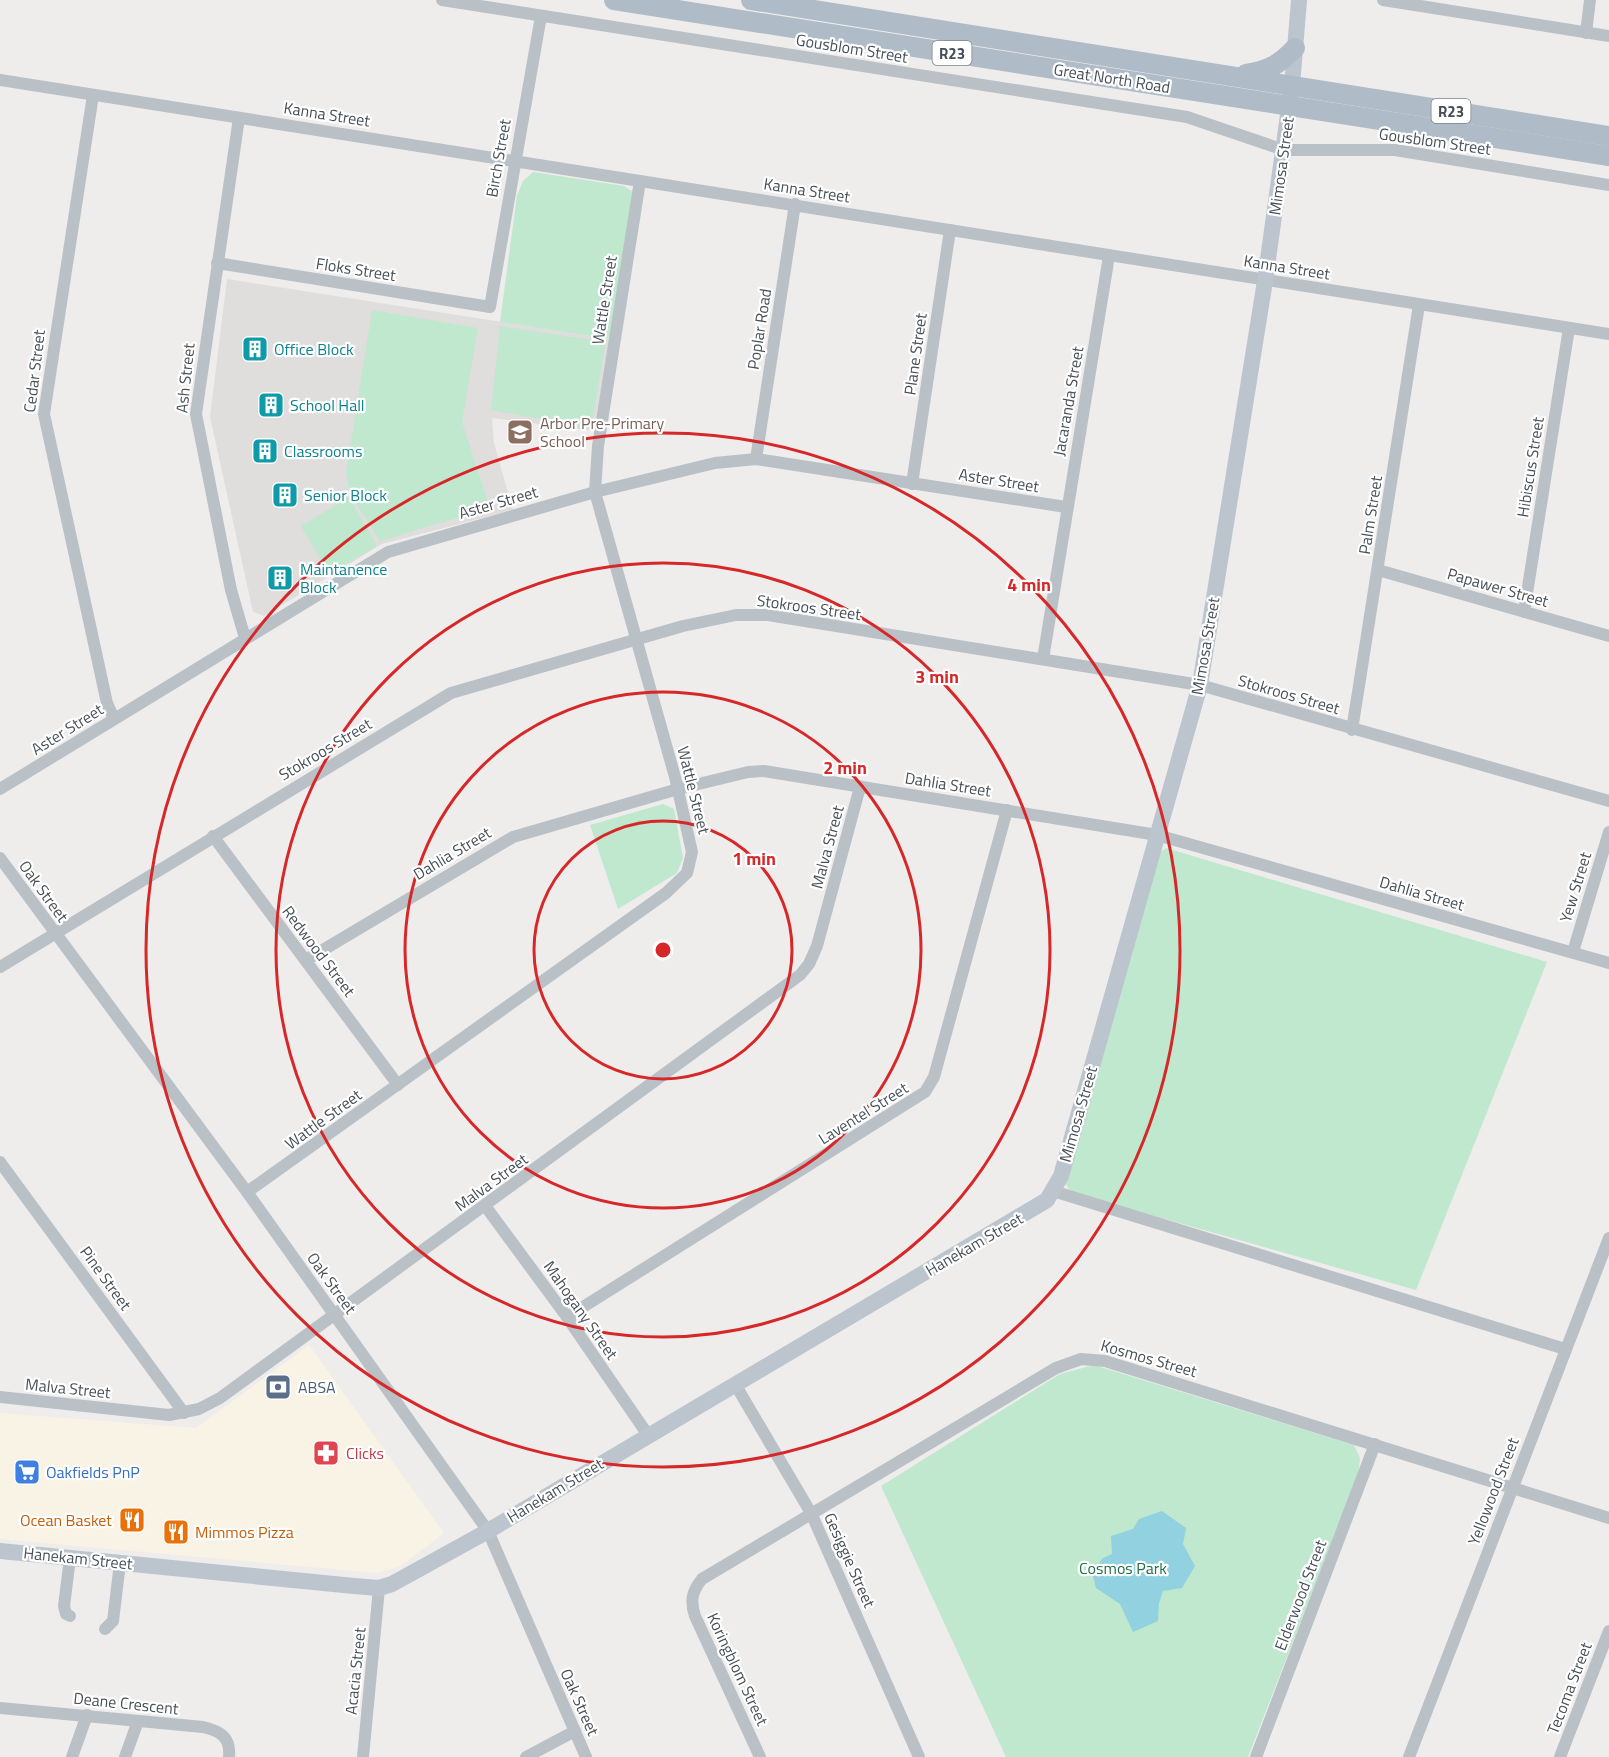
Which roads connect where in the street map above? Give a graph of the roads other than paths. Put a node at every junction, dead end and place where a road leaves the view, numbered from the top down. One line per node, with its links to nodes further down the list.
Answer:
1 (442, 0): 9 (street, Gousblom Street)
2 (614, 0): 10 (main road, Great North Road / R23)
3 (751, 0): 8 (main road, Great North Road / R23)
4 (1299, 0): 13 (street, Mimosa Street)
5 (1383, 0): 7 (street)
6 (1590, 0): 11 (street)
7 (1447, 5): 11 (street)
8 (798, 8): 10 (main road); 14 (main road, Great North Road / R23)
9 (540, 16): 20 (street, Gousblom Street); 22 (street, Birch Street)
10 (796, 29): 17 (main road, Great North Road / R23)
11 (1586, 33): 12 (street)
12 (1609, 36)
13 (1295, 48): 14 (main road); 17 (street, Mimosa Street)
14 (1232, 77): 17 (main road, Great North Road / R23)
15 (0, 80): 16 (street, Kanna Street)
16 (93, 95): 18 (street, Kanna Street); 45 (street, Cedar Street)
17 (1291, 95): 19 (main road, Great North Road / R23); 20 (street, Mimosa Street); 21 (main road, Great North Road / R23)
18 (239, 118): 22 (street, Kanna Street); 28 (street, Ash Street)
19 (1609, 136)
20 (1284, 150): 24 (street, Gousblom Street); 29 (street, Mimosa Street)
21 (1609, 156)
22 (514, 160): 23 (street, Kanna Street); 31 (street, Birch Street)
23 (640, 181): 25 (street, Kanna Street); 36 (street, Wattle Street)
24 (1609, 185)
25 (795, 204): 26 (street, Kanna Street); 34 (street, Poplar Road)
26 (950, 230): 27 (street, Kanna Street); 35 (street, Plane Street)
27 (1109, 256): 29 (street, Kanna Street); 37 (street, Jacaranda Street)
28 (217, 263): 31 (street, Floks Street); 41 (street, Ash Street)
29 (1265, 280): 30 (street, Kanna Street); 44 (street, Mimosa Street)
30 (1419, 305): 32 (street, Kanna Street); 38 (street, Palm Street)
31 (490, 307)
32 (1569, 328): 33 (street, Kanna Street); 39 (street, Hibiscus Street)
33 (1609, 334)
34 (756, 459): 35 (street, Aster Street); 36 (street, Aster Street)
35 (912, 484): 37 (street, Aster Street)
36 (595, 492): 41 (street, Aster Street); 42 (street, Wattle Street)
37 (1066, 507): 43 (street, Jacaranda Street)
38 (1378, 570): 39 (street, Papawer Street); 46 (street, Palm Street)
39 (1524, 612): 40 (street, Papawer Street)
40 (1609, 636)
41 (245, 638): 45 (street, Aster Street)
42 (636, 639): 43 (street, Stokroos Street); 49 (street, Wattle Street); 54 (street, Stokroos Street)
43 (1043, 659): 44 (street, Stokroos Street)
44 (1200, 685): 46 (street, Stokroos Street); 53 (street, Mimosa Street)
45 (114, 719): 48 (street, Aster Street)
46 (1352, 730): 50 (street, Stokroos Street)
47 (860, 787): 49 (street, Dahlia Street); 51 (street, Dahlia Street); 65 (street, Malva Street)
48 (0, 789)
49 (678, 789): 58 (street, Dahlia Street); 61 (street, Wattle Street)
50 (1609, 801)
51 (1007, 810): 53 (street, Dahlia Street); 68 (street, Laventel Street)
52 (1609, 832): 57 (street, Yew Street)
53 (1157, 835): 57 (street, Dahlia Street); 63 (street, Mimosa Street)
54 (213, 836): 56 (street, Stokroos Street); 58 (street, Redwood Street)
55 (0, 858): 56 (street, Oak Street)
56 (54, 933): 60 (street, Stokroos Street); 64 (street, Oak Street)
57 (1573, 952): 59 (street, Dahlia Street)
58 (306, 960): 61 (street, Redwood Street)
59 (1609, 963)
60 (0, 967)
61 (398, 1085): 64 (street, Wattle Street)
62 (0, 1162): 72 (street, Pine Street)
63 (1053, 1191): 69 (street); 70 (street, Hanekam Street)
64 (247, 1192): 67 (street, Oak Street)
65 (486, 1207): 67 (street, Malva Street); 68 (street, Mahogany Street)
66 (1609, 1238): 69 (street, Yellowood Street)
67 (335, 1315): 72 (street, Malva Street); 78 (street, Oak Street)
68 (567, 1317): 73 (street, Mahogany Street)
69 (1565, 1349): 75 (street, Yellowood Street)
70 (735, 1384): 73 (street, Hanekam Street); 76 (street, Gesiggie Street)
71 (0, 1397): 72 (street, Malva Street)
72 (184, 1413)
73 (648, 1435): 78 (street, Hanekam Street)
74 (1375, 1444): 75 (street, Kosmos Street); 76 (street, Kosmos Street); 99 (street, Elderwood Street)
75 (1512, 1488): 77 (street, Kosmos Street); 100 (street, Yellowood Street)
76 (811, 1513): 83 (street, Kosmos Street); 98 (street, Gesiggie Street)
77 (1609, 1518)
78 (488, 1531): 82 (street, Hanekam Street); 90 (street, Oak Street)
79 (0, 1551): 80 (street, Hanekam Street)
80 (70, 1558): 81 (street, Hanekam Street); 84 (street)
81 (120, 1563): 82 (street, Hanekam Street); 85 (street)
82 (379, 1588): 94 (street, Acacia Street)
83 (692, 1594): 97 (street, Koringblom Street)
84 (70, 1616)
85 (105, 1629)
86 (1609, 1631): 101 (street, Tecoma Street)
87 (0, 1708): 88 (street, Deane Crescent)
88 (87, 1715): 89 (street, Deane Crescent); 91 (street)
89 (138, 1721): 92 (street); 93 (street, Deane Crescent)
90 (575, 1731): 95 (street); 96 (street, Oak Street)
91 (72, 1757)
92 (125, 1757)
93 (229, 1757)
94 (363, 1757)
95 (526, 1757)
96 (586, 1757)
97 (760, 1757)
98 (919, 1757)
99 (1256, 1757)
100 (1409, 1757)
101 (1560, 1757)

